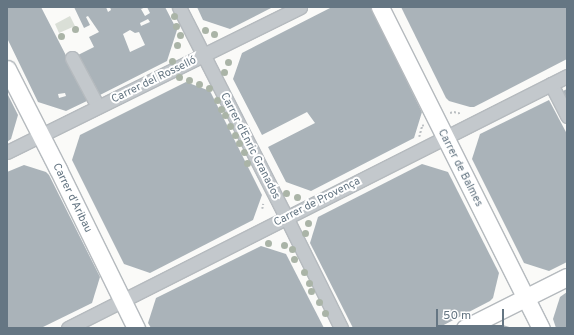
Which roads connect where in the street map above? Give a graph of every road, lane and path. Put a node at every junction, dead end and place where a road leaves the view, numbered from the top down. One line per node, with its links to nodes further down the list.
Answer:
1 (179, 7): 4 (street, Carrer d'Enric Granados)
2 (300, 7): 4 (street, Carrer del Rosselló)
3 (380, 7): 16 (main road, Carrer de Balmes)
4 (204, 55): 14 (street, Carrer del Rosselló); 20 (street, Carrer d'Enric Granados)
5 (72, 58): 9 (street)
6 (7, 69): 14 (main road, Carrer d'Aribau)
7 (567, 76): 8 (street, Carrer de Provença)
8 (551, 84): 12 (street); 16 (street, Carrer de Provença)
9 (95, 100)
10 (450, 113): 11 (path)
11 (462, 114)
12 (567, 116)
13 (426, 124): 15 (path)
14 (41, 135): 17 (street, Carrer del Rosselló); 23 (main road, Carrer d'Aribau)
15 (419, 137)
16 (444, 137): 20 (street, Carrer de Provença); 22 (main road, Carrer de Balmes)
17 (7, 152)
18 (263, 204): 19 (path)
19 (262, 209)
20 (286, 217): 23 (street, Carrer de Provença); 26 (street, Carrer d'Enric Granados)
21 (567, 277): 22 (main road)
22 (525, 298): 27 (main road); 28 (main road, Carrer de Balmes)
23 (123, 301): 24 (street, Carrer de Provença); 25 (main road, Carrer d'Aribau)
24 (68, 328)
25 (136, 328)
26 (340, 328)
27 (465, 328)
28 (541, 328)

